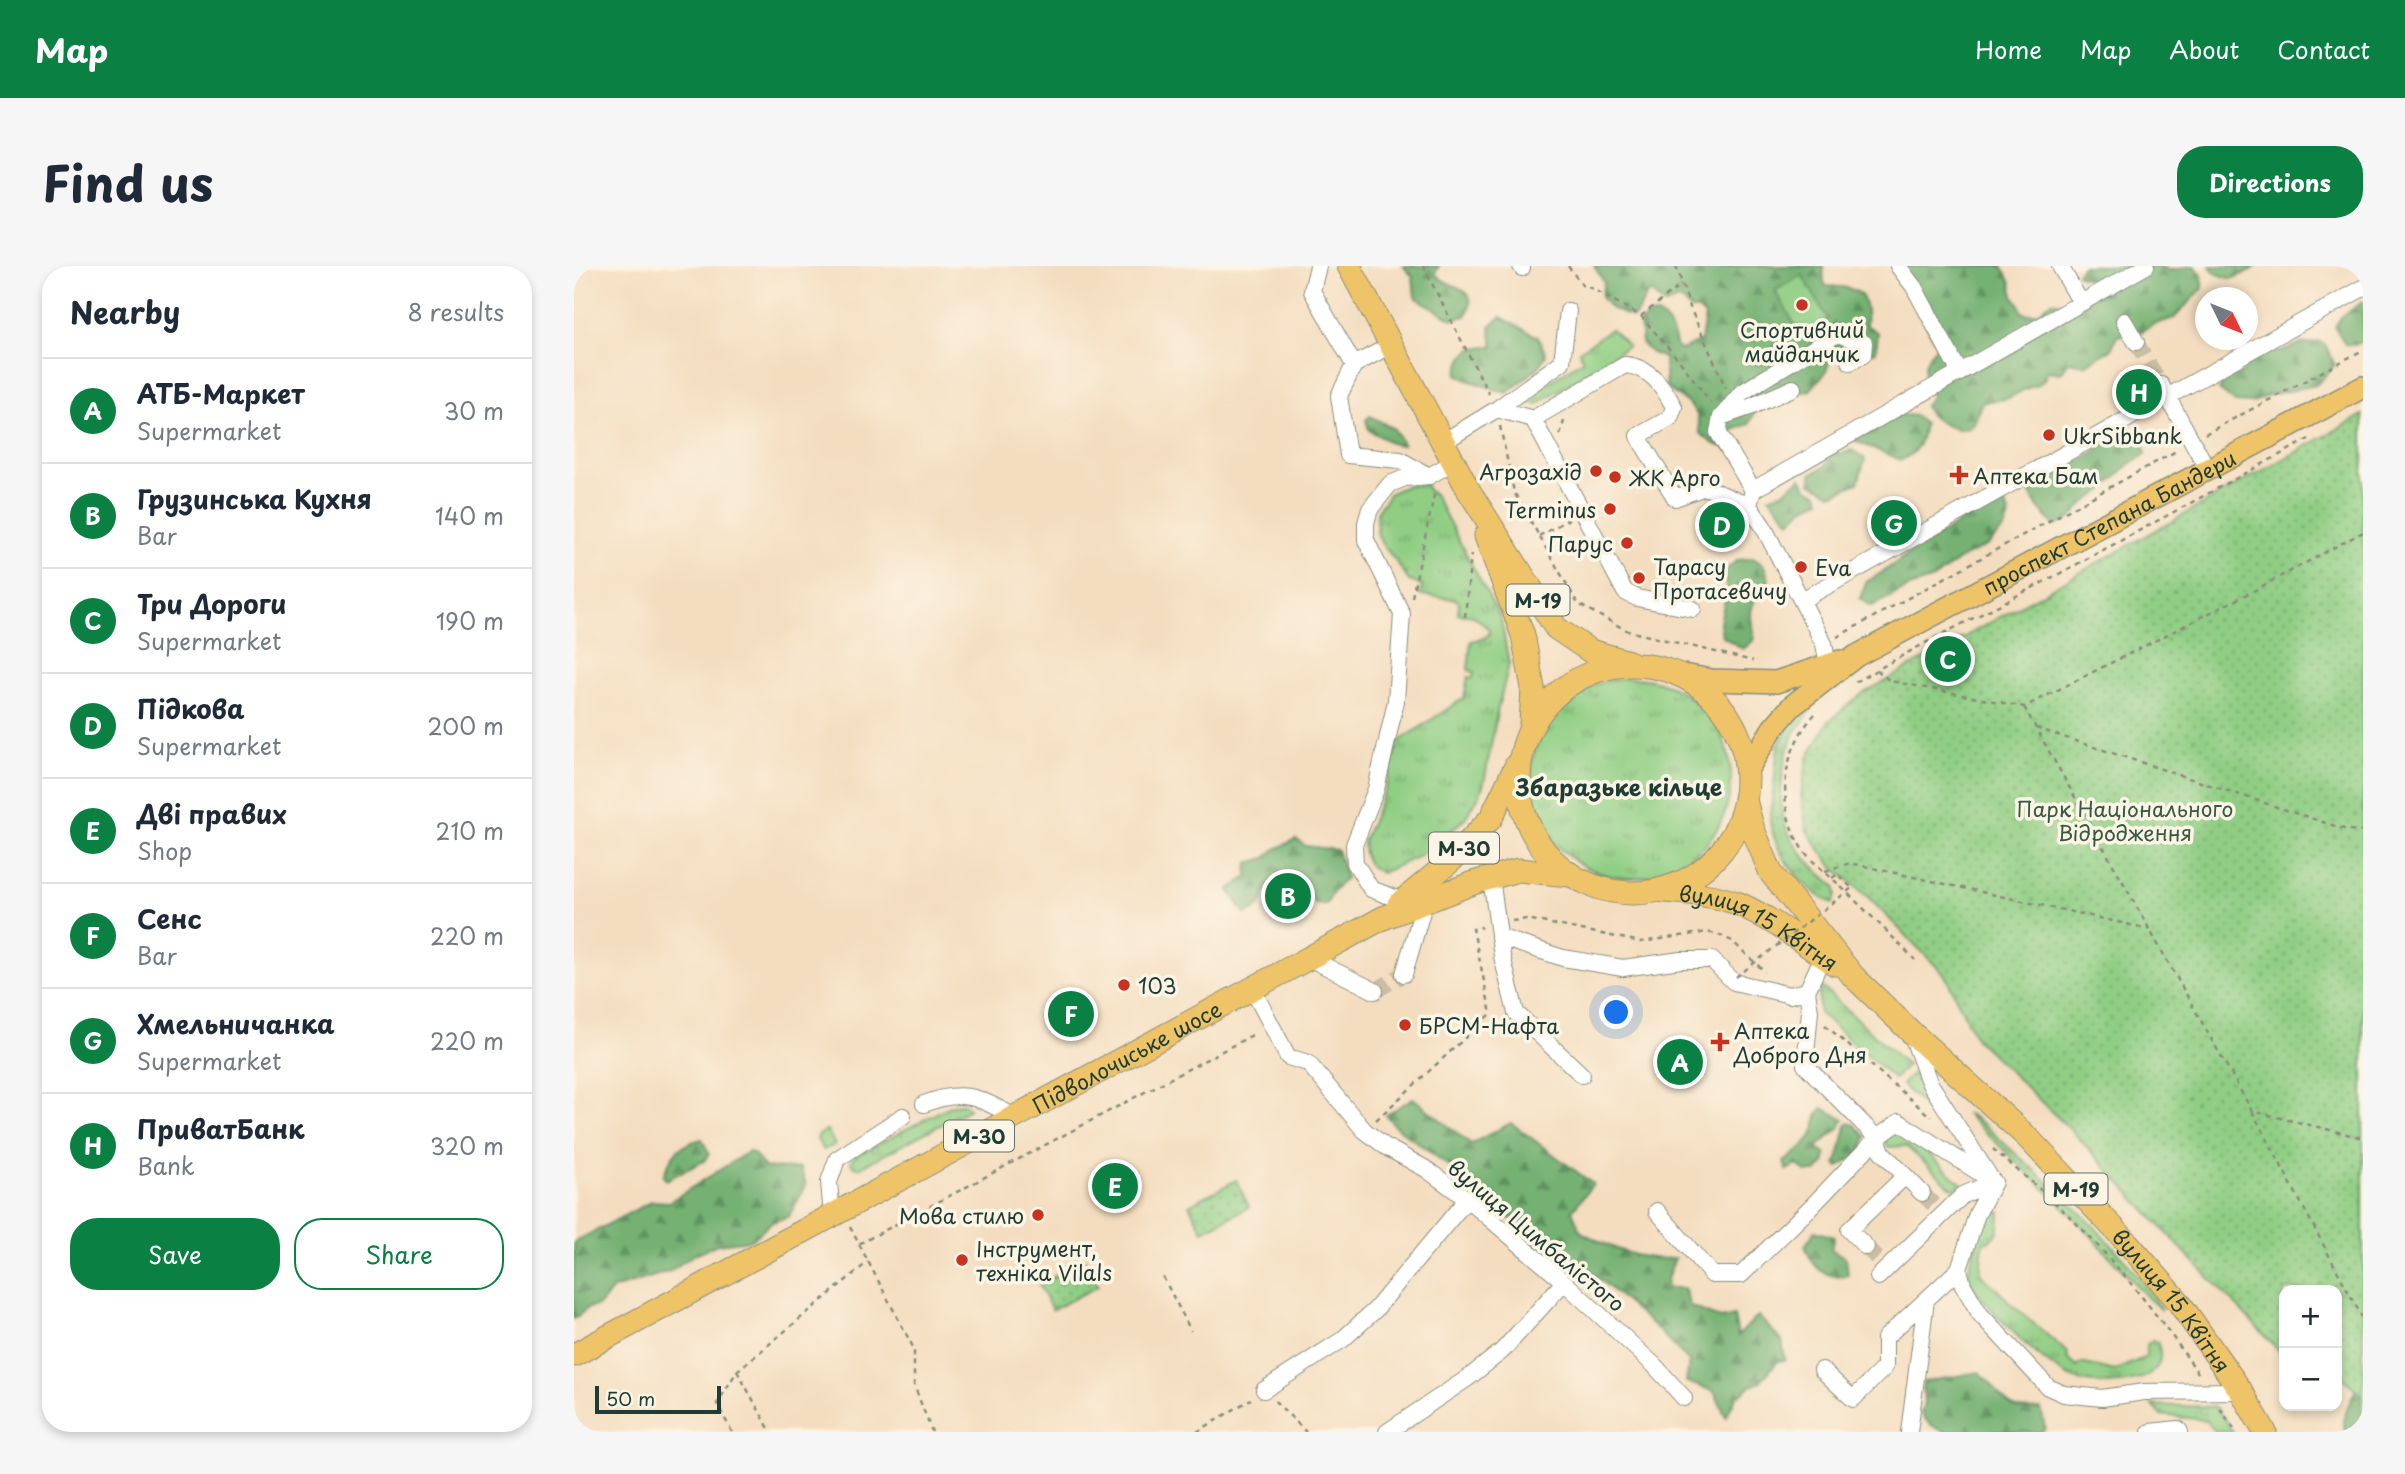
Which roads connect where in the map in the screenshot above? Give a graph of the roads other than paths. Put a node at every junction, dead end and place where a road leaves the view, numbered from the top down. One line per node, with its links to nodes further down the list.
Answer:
1 (1318, 266): 13 (lane)
2 (1349, 266): 11 (highway, М-19)
3 (1898, 266): 14 (lane)
4 (2060, 266): 7 (lane)
5 (2146, 266): 7 (lane)
6 (2363, 288): 17 (lane)
7 (2081, 303): 14 (lane)
8 (1568, 311): 18 (lane)
9 (2124, 321): 10 (lane)
10 (2136, 342)
11 (1391, 345): 13 (lane); 21 (highway, М-19)
12 (1850, 362): 19 (lane)
13 (1354, 365): 23 (lane)
14 (1959, 373): 25 (lane)
15 (2363, 387): 22 (main road, проспект Степана Бандери)
16 (1793, 388): 19 (lane)
17 (2164, 391): 22 (lane); 26 (lane)
18 (1497, 409): 20 (lane); 21 (lane)
19 (1725, 413): 25 (lane)
20 (1533, 419): 25 (lane); 27 (lane)
21 (1448, 452): 23 (lane); 24 (highway, М-19)
22 (2208, 470): 28 (main road, проспект Степана Бандери)
23 (1432, 482): 39 (lane)
24 (1469, 491): 29 (highway, М-19); 32 (highway, М-19)
25 (1751, 498): 26 (lane)
26 (1802, 600): 30 (lane)
27 (1693, 609)
28 (1856, 656): 30 (main road, проспект Степана Бандери); 34 (main road, проспект Степана Бандери)
29 (1643, 664): 31 (highway, М-19); 32 (highway)
30 (1829, 665): 31 (main road, проспект Степана Бандери)
31 (1683, 676): 34 (highway, М-19)
32 (1531, 726): 33 (highway, М-19)
33 (1520, 758): 36 (highway, М-19); 39 (highway, Підволочиське шосе / М-30)
34 (1747, 771): 35 (highway, М-19)
35 (1745, 800): 38 (highway); 44 (highway, вулиця 15 Квітня / М-19)
36 (1570, 875): 37 (highway, Підволочиське шосе / М-30); 38 (highway, М-19)
37 (1491, 878): 39 (highway, Підволочиське шосе / М-30); 40 (lane)
38 (1658, 891): 41 (highway, вулиця 15 Квітня / М-19)
39 (1414, 901): 42 (highway, Підволочиське шосе / М-30); 43 (lane)
40 (1499, 937): 47 (lane); 49 (lane)
41 (1823, 956): 44 (highway, вулиця 15 Квітня / М-19); 47 (lane)
42 (1309, 958): 45 (highway, Підволочиське шосе / М-30); 46 (lane)
43 (1404, 974)
44 (1853, 976): 48 (highway, вулиця 15 Квітня / М-19)
45 (1252, 988): 52 (highway, Підволочиське шосе / М-30); 57 (lane, вулиця Цимбалістого)
46 (1375, 991)
47 (1807, 991): 53 (lane)
48 (1911, 1032): 55 (lane); 68 (highway, вулиця 15 Квітня / М-19)
49 (1581, 1075)
50 (924, 1104): 52 (lane)
51 (903, 1116): 59 (lane)
52 (1015, 1117): 59 (highway, Підволочиське шосе / М-30)
53 (1877, 1138): 54 (lane); 55 (lane); 58 (lane)
54 (1905, 1176): 56 (lane); 60 (lane)
55 (1994, 1182): 61 (lane); 62 (lane)
56 (1922, 1193)
57 (1467, 1199): 63 (lane, вулиця Цимбалістого); 67 (lane)
58 (1657, 1211)
59 (837, 1213): 65 (highway, Підволочиське шосе / М-30)
60 (1866, 1247)
61 (1881, 1268)
62 (1959, 1269): 64 (lane); 68 (lane)
63 (1564, 1282): 69 (lane, вулиця Цимбалістого); 70 (lane)
64 (1926, 1300): 66 (lane); 71 (lane)
65 (574, 1355)
66 (1822, 1370)
67 (1264, 1391)
68 (2241, 1391): 74 (highway, вулиця 15 Квітня / М-19)
69 (1684, 1398)
70 (1387, 1432)
71 (1909, 1432)
72 (2150, 1432): 73 (lane)
73 (2180, 1432)
74 (2265, 1432)

